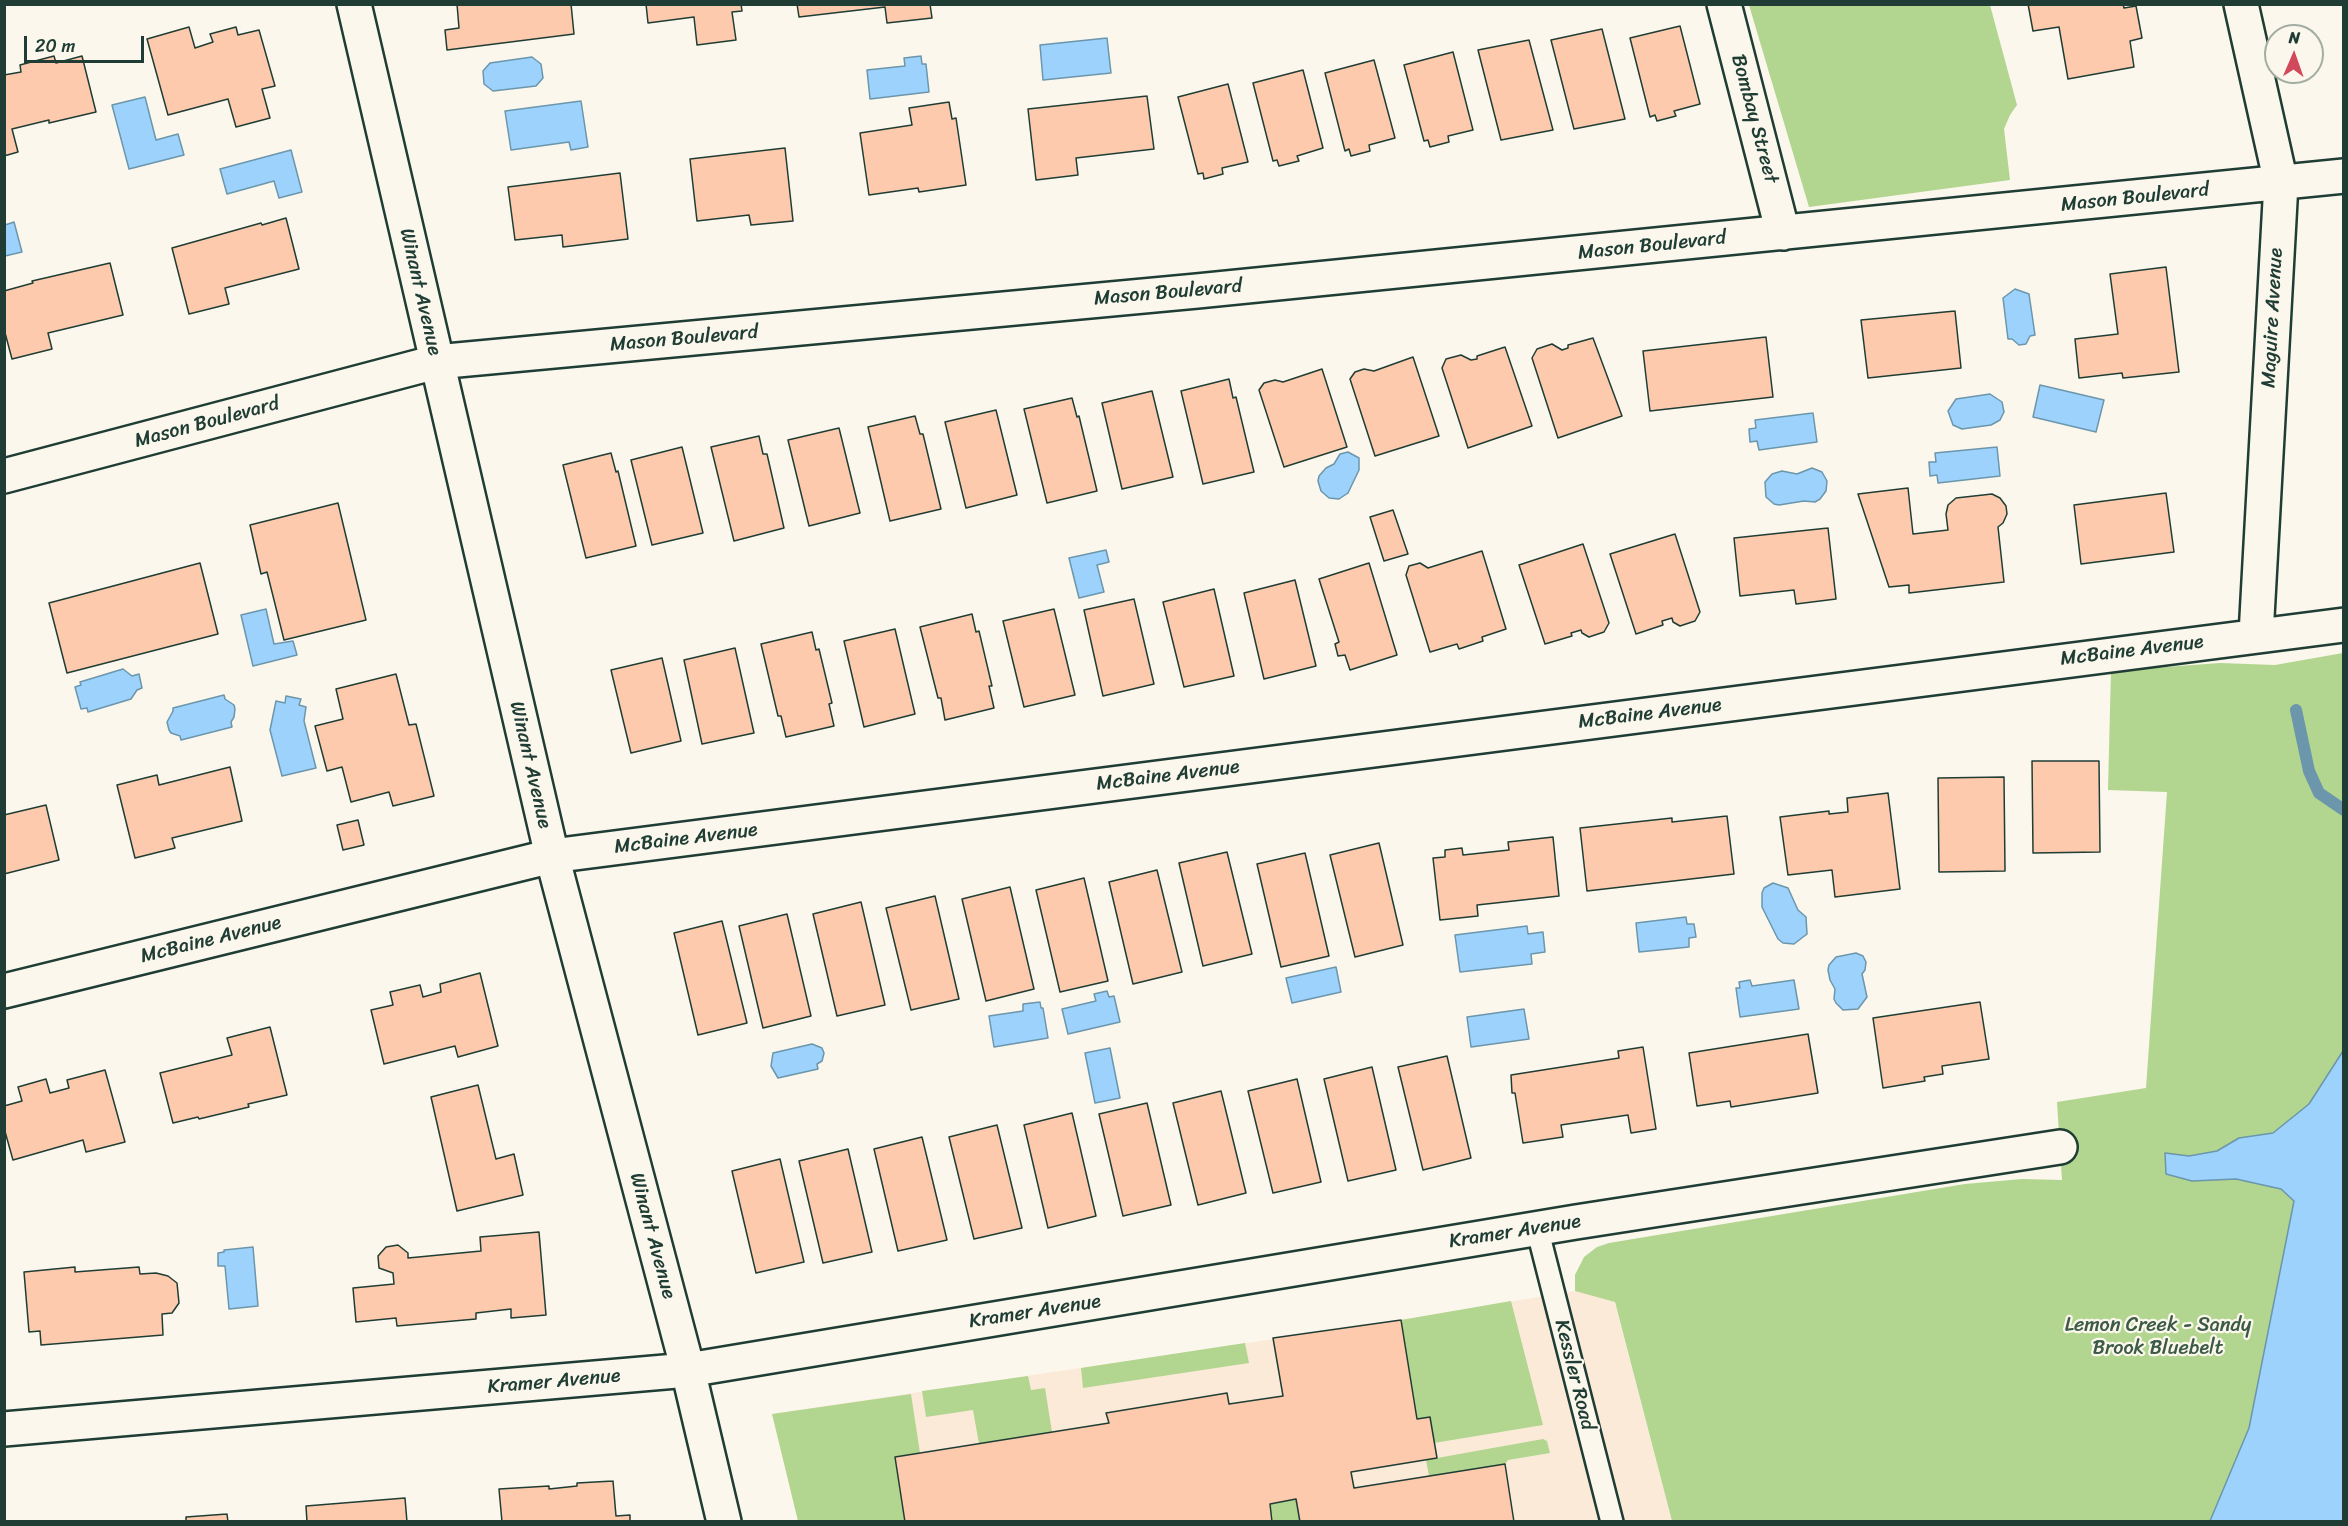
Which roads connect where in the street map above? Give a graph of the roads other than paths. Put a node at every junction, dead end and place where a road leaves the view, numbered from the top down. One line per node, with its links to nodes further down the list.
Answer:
1 (354, 4): 7 (street, Winant Avenue)
2 (1724, 4): 6 (street, Bombay Street)
3 (2241, 4): 5 (street, Maguire Avenue)
4 (2343, 176): 5 (street, Mason Boulevard)
5 (2281, 183): 6 (street, Mason Boulevard); 10 (street, Maguire Avenue)
6 (1783, 232): 7 (street, Mason Boulevard)
7 (436, 362): 8 (street, Mason Boulevard); 11 (street, Winant Avenue)
8 (4, 476)
9 (2343, 625): 10 (street, McBaine Avenue)
10 (2256, 635): 11 (street, McBaine Avenue)
11 (552, 856): 12 (street, McBaine Avenue); 15 (street, Winant Avenue)
12 (4, 991)
13 (2060, 1147): 14 (street, Kramer Avenue)
14 (1537, 1228): 15 (street, Kramer Avenue); 18 (lane, Kessler Road)
15 (688, 1370): 16 (street, Kramer Avenue); 17 (street, Winant Avenue)
16 (4, 1429)
17 (724, 1521)
18 (1612, 1521)

